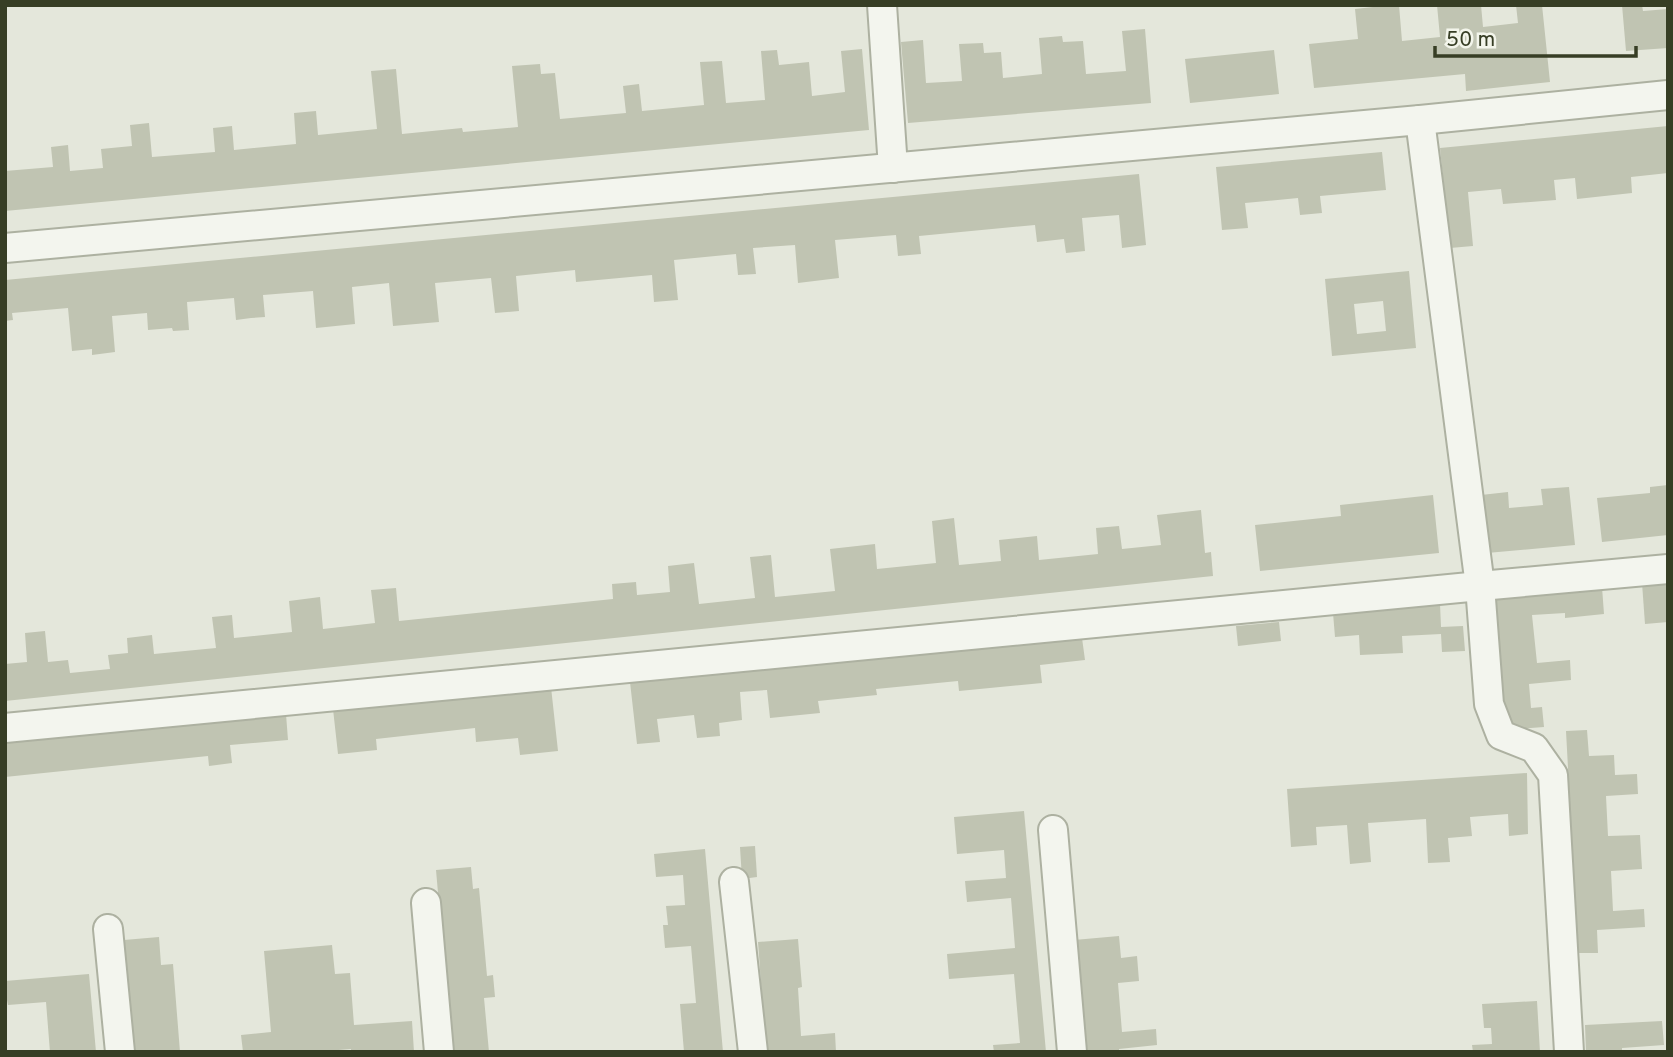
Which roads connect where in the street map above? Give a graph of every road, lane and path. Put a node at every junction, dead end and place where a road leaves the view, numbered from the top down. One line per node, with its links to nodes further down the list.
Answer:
1 (882, 5): 4 (street)
2 (1668, 95): 3 (street)
3 (1420, 120): 4 (street); 7 (street)
4 (893, 168): 5 (street)
5 (5, 248)
6 (1668, 569): 7 (street)
7 (1480, 586): 8 (street); 17 (street)
8 (5, 728)
9 (1053, 830): 16 (street)
10 (734, 882): 15 (street)
11 (426, 903): 14 (street)
12 (108, 929): 13 (street)
13 (120, 1052)
14 (439, 1052)
15 (753, 1052)
16 (1072, 1052)
17 (1569, 1052)

